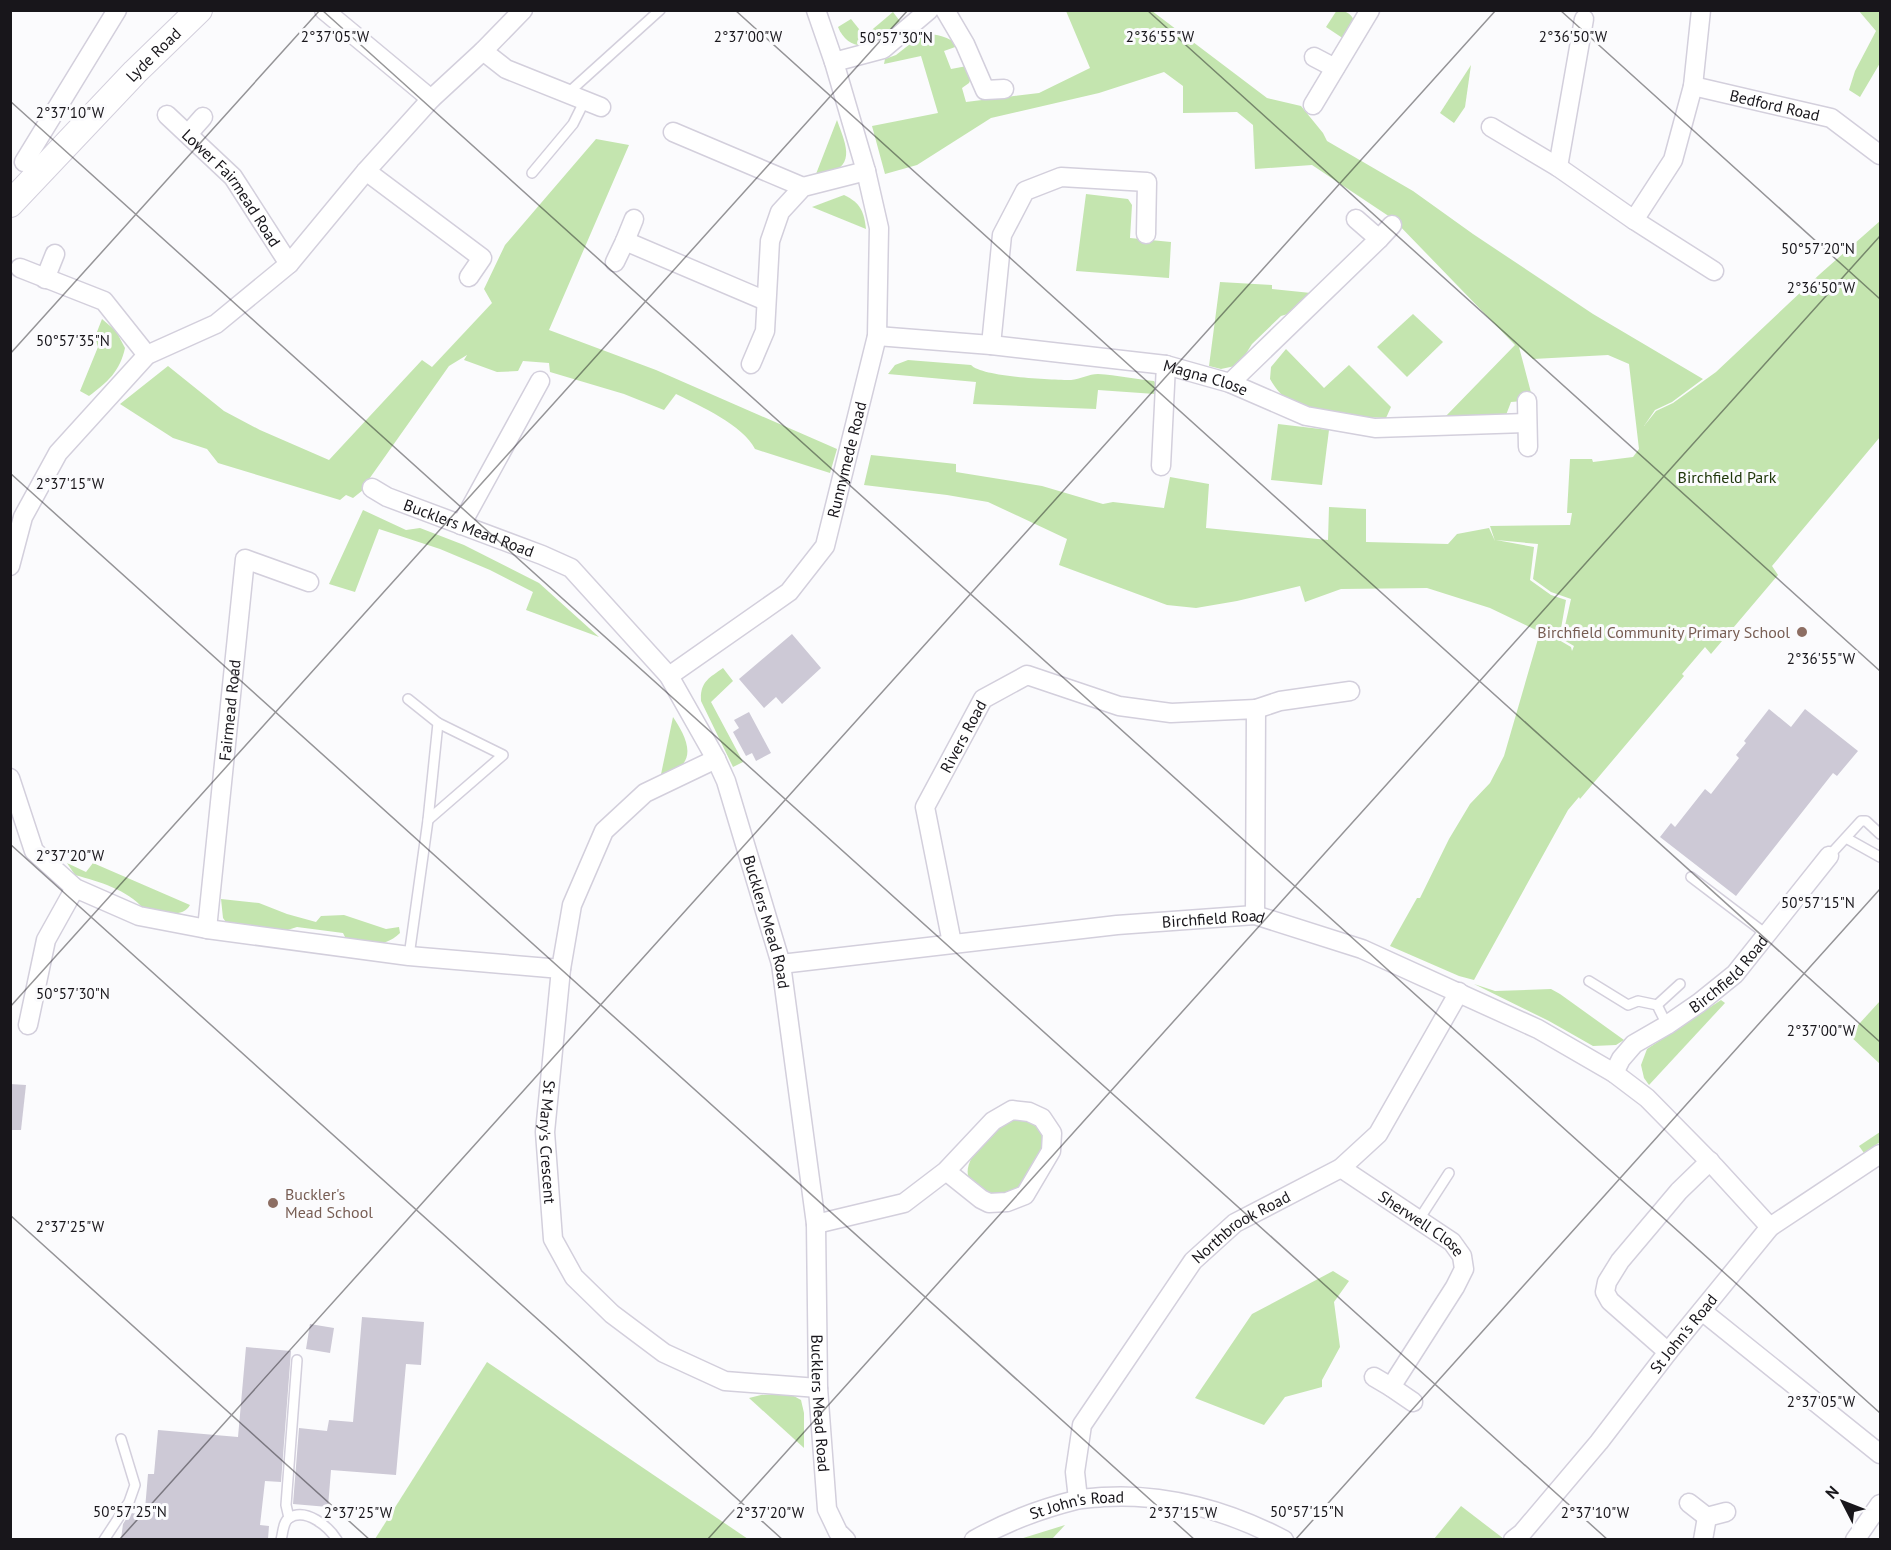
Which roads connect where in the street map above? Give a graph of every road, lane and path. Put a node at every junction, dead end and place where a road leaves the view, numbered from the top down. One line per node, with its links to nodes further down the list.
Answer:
1 (117, 10): 28 (street)
2 (199, 10): 34 (street, Lyde Road)
3 (324, 10): 19 (street)
4 (522, 10): 12 (street, Lower Fairmead Road)
5 (660, 10): 18 (lane)
6 (816, 10): 14 (street, Runnymede Road)
7 (929, 10): 14 (street)
8 (945, 10): 17 (street)
9 (1701, 10): 16 (street)
10 (1364, 13): 15 (street)
11 (1584, 19): 29 (street)
12 (483, 51): 18 (street); 19 (street, Lower Fairmead Road)
13 (1314, 57): 15 (street)
14 (834, 62): 31 (street, Runnymede Road)
15 (1335, 68): 21 (street)
16 (1693, 86): 27 (street, Bedford Road); 37 (street)
17 (1004, 89)
18 (568, 93): 20 (street)
19 (431, 99): 30 (street, Lower Fairmead Road)
20 (593, 103): 32 (lane)
21 (1313, 105)
22 (167, 115): 26 (street, Lower Fairmead Road)
23 (203, 117): 26 (street)
24 (1491, 127): 29 (street)
25 (673, 132): 33 (street)
26 (188, 134): 44 (street, Lower Fairmead Road)
27 (1881, 155)
28 (24, 162)
29 (1558, 167): 37 (street)
30 (366, 171): 44 (street, Lower Fairmead Road); 47 (street)
31 (866, 171): 33 (street); 50 (street, Runnymede Road)
32 (532, 173)
33 (803, 187): 49 (street)
34 (10, 204)
35 (634, 219): 41 (street)
36 (1356, 219): 40 (street)
37 (1634, 220): 46 (street)
38 (1392, 225): 40 (street)
39 (1146, 234): 51 (street)
40 (1379, 240): 56 (street)
41 (626, 241): 43 (street); 49 (street)
42 (55, 254): 48 (street)
43 (615, 262)
44 (289, 264): 52 (street, Lower Fairmead Road)
45 (20, 268): 48 (street)
46 (1714, 271)
47 (469, 277)
48 (45, 279): 52 (street)
49 (766, 301): 53 (street)
50 (877, 336): 51 (street, Magna Close); 65 (street, Runnymede Road)
51 (991, 345): 54 (street, Magna Close)
52 (147, 355): 63 (street)
53 (751, 364)
54 (1166, 365): 56 (street, Magna Close); 60 (street)
55 (540, 381): 62 (street)
56 (1230, 383): 58 (street, Magna Close)
57 (1527, 401): 58 (street)
58 (1527, 423): 59 (street)
59 (1528, 447)
60 (1161, 466)
61 (372, 488): 62 (street, Bucklers Mead Road)
62 (461, 525): 65 (street, Bucklers Mead Road)
63 (10, 566)
64 (309, 582): 80 (street, Fairmead Road)
65 (669, 676): 70 (street, Bucklers Mead Road)
66 (1350, 691): 68 (street, Rivers Road)
67 (408, 699): 69 (lane)
68 (1256, 709): 79 (street); 82 (street, Rivers Road)
69 (438, 723): 72 (lane); 72 (lane)
70 (716, 759): 84 (street, Bucklers Mead Road); 85 (street, St Mary's Crescent)
71 (10, 778): 78 (street)
72 (428, 820): 83 (lane)
73 (1881, 834): 74 (lane)
74 (1846, 838): 75 (lane); 76 (lane)
75 (1829, 856): 81 (street, Birchfield Road)
76 (1881, 857)
77 (1691, 877): 81 (lane)
78 (75, 888): 80 (street); 90 (street)
79 (1255, 915): 82 (street, Birchfield Road); 88 (street, Birchfield Road)
80 (207, 929): 83 (street)
81 (1766, 934): 91 (street, Birchfield Road)
82 (952, 943): 84 (street, Birchfield Road)
83 (409, 956): 85 (street)
84 (781, 964): 99 (street, Bucklers Mead Road)
85 (561, 969): 106 (street, St Mary's Crescent)
86 (1589, 981): 89 (lane)
87 (1680, 984): 89 (lane)
88 (1459, 992): 92 (street, Birchfield Road); 95 (street, Northbrook Road)
89 (1657, 1005): 91 (lane)
90 (28, 1025)
91 (1667, 1025): 92 (street, Birchfield Road)
92 (1614, 1074): 94 (street, Birchfield Road)
93 (1881, 1154): 100 (street, St John's Road)
94 (1710, 1161): 100 (street, Birchfield Road); 102 (street)
95 (1341, 1168): 98 (street, Sherwell Close); 110 (street, Northbrook Road)
96 (946, 1171): 96 (street); 99 (street)
97 (1449, 1173): 98 (lane)
98 (1419, 1221): 105 (street, Sherwell Close)
99 (816, 1224): 106 (street, Bucklers Mead Road)
100 (1770, 1227): 101 (street, St John's Road)
101 (1702, 1311): 102 (street, St John's Road); 109 (street)
102 (1668, 1352): 122 (street, St John's Road)
103 (297, 1360): 115 (lane)
104 (1374, 1377): 105 (street)
105 (1390, 1387): 107 (street)
106 (818, 1388): 119 (street, Bucklers Mead Road)
107 (1413, 1402)
108 (121, 1439): 116 (lane)
109 (1881, 1454)
110 (1078, 1499): 120 (street, St John's Road); 121 (street, St John's Road)
111 (1689, 1503): 114 (street)
112 (1881, 1504): 124 (street)
113 (1726, 1512): 114 (street)
114 (1707, 1517): 123 (street)
115 (289, 1518): 117 (lane); 118 (lane)
116 (104, 1539)
117 (281, 1539)
118 (337, 1539)
119 (846, 1539)
120 (974, 1539)
121 (1284, 1539)
122 (1513, 1539)
123 (1703, 1539)
124 (1855, 1539)

